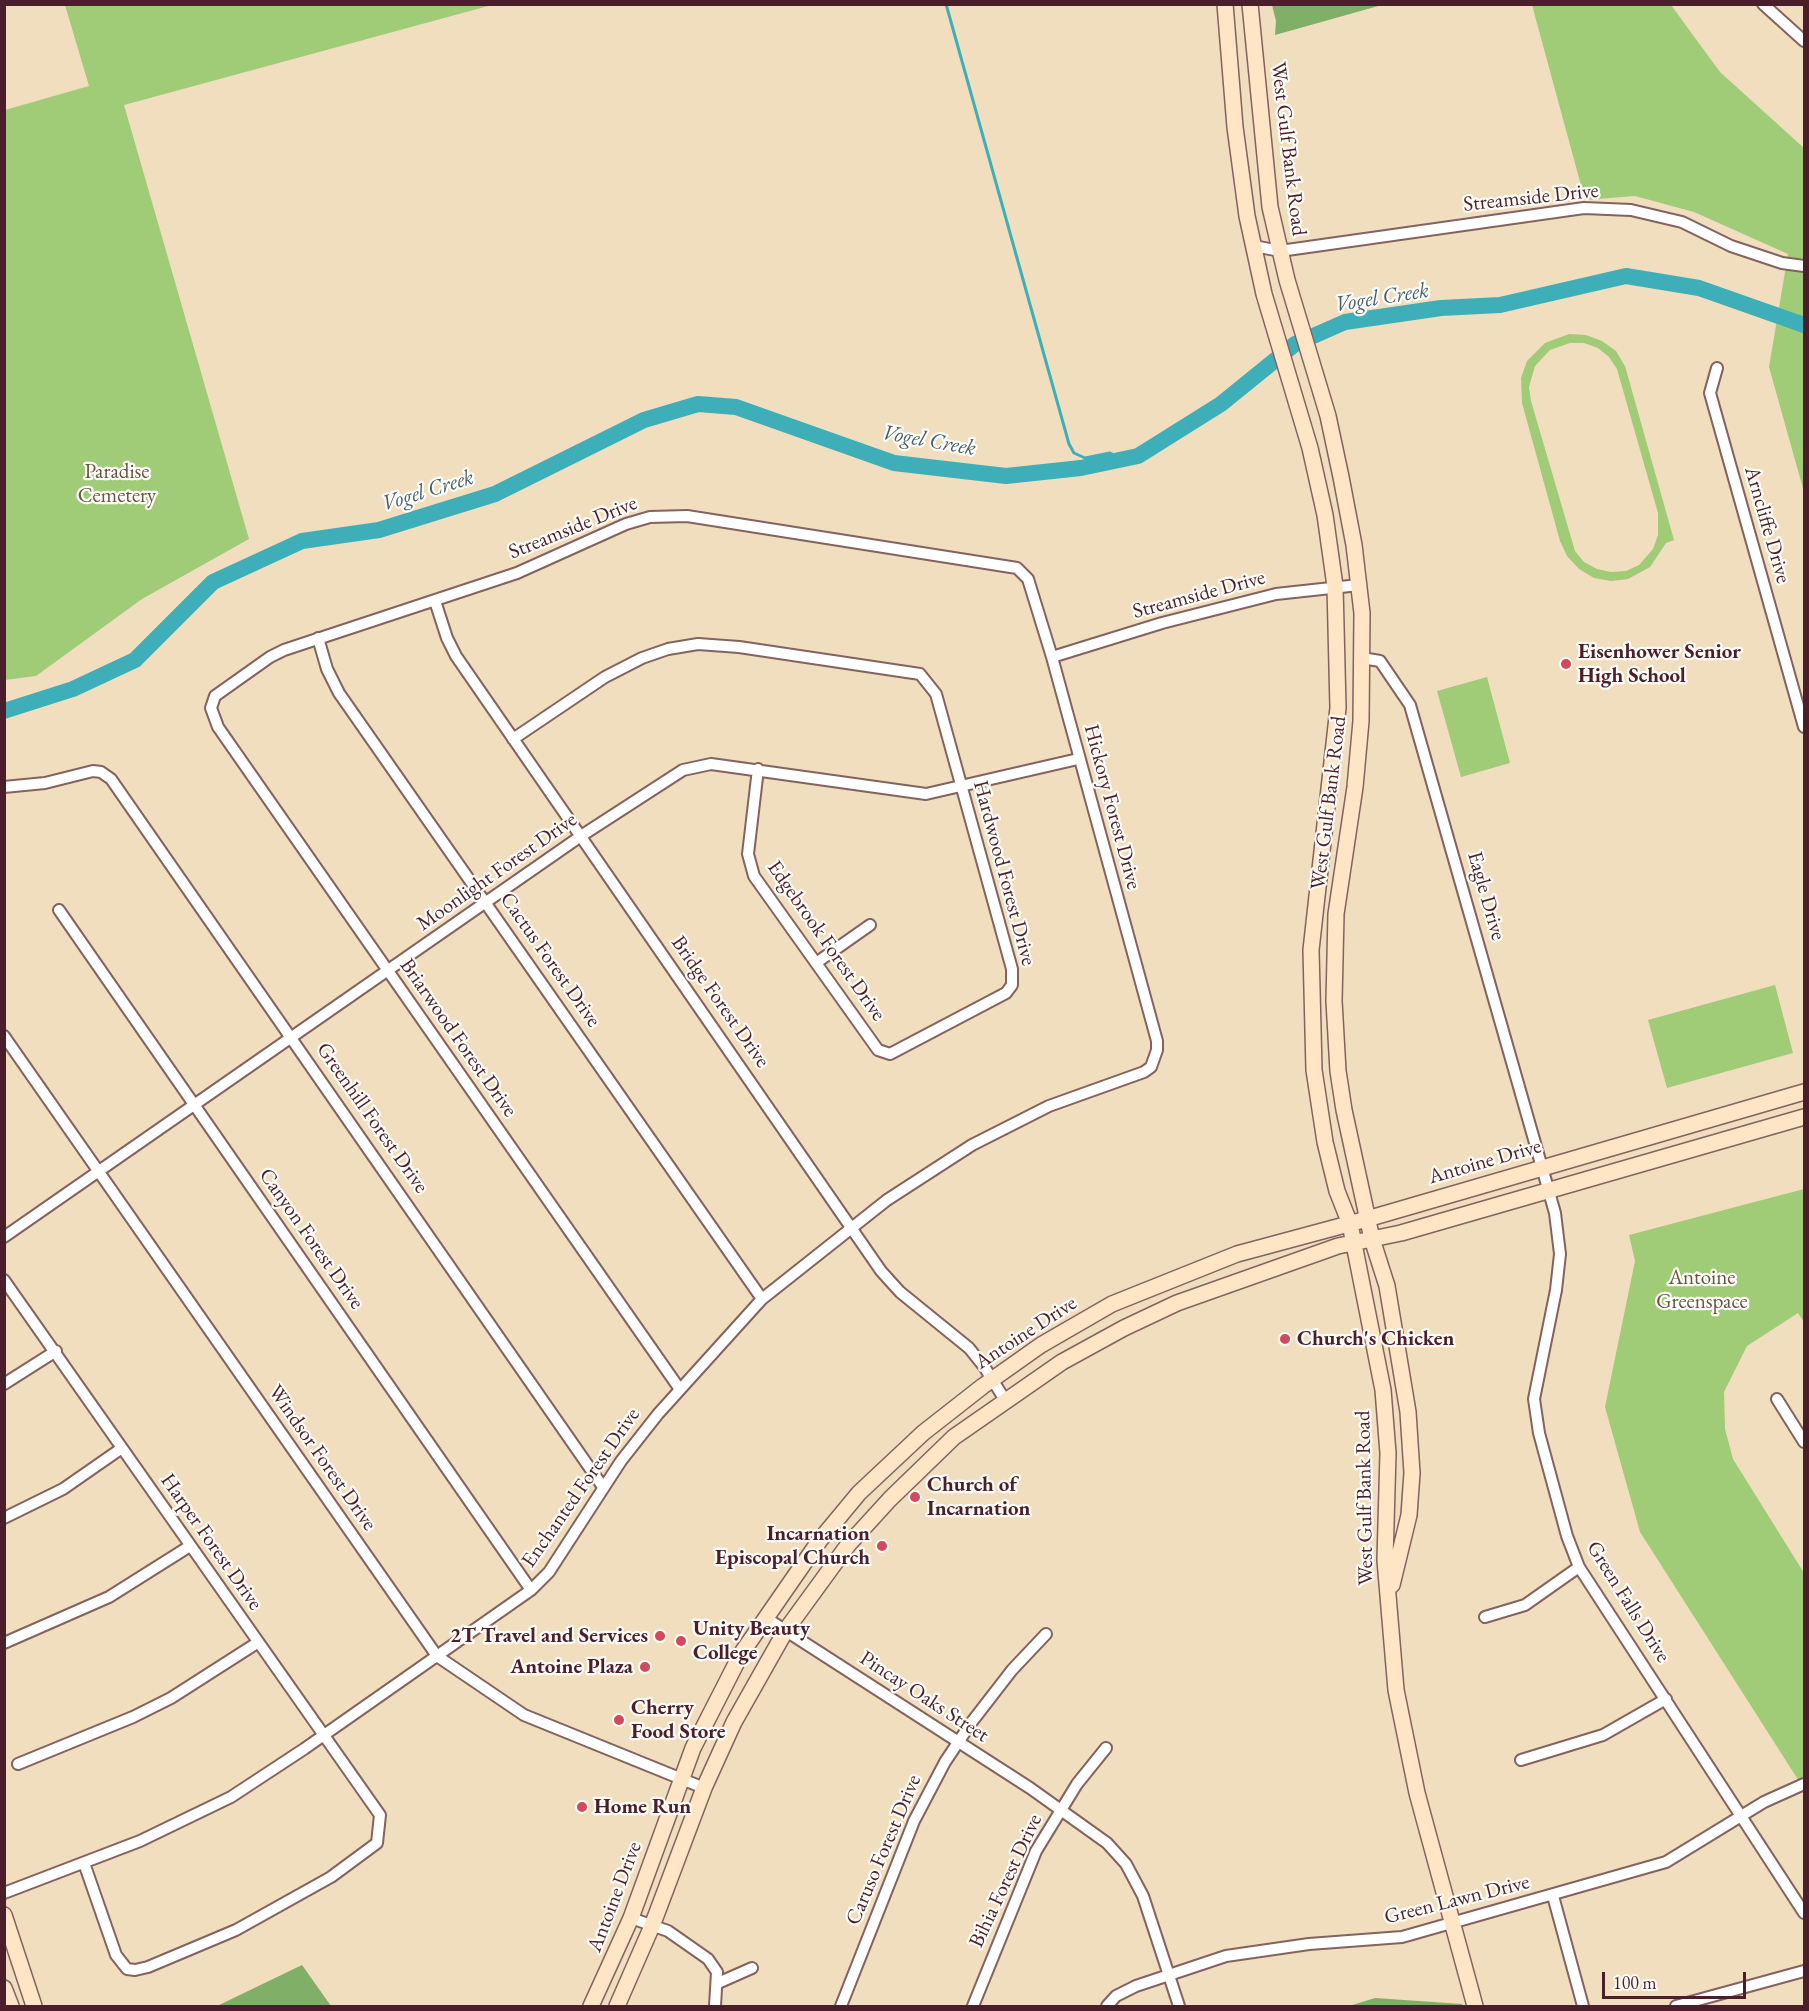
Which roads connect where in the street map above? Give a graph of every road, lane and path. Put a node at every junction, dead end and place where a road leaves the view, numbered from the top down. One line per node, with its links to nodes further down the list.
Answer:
1 (1225, 4): 6 (main road, West Gulf Bank Road)
2 (1250, 4): 4 (main road, West Gulf Bank Road)
3 (1763, 4): 5 (street)
4 (1254, 41): 6 (main road); 8 (main road, West Gulf Bank Road)
5 (1804, 41)
6 (1229, 44): 7 (main road, West Gulf Bank Road)
7 (1254, 246): 8 (street, Streamside Drive); 12 (main road, West Gulf Bank Road)
8 (1280, 251): 9 (street, Streamside Drive); 11 (main road, West Gulf Bank Road)
9 (1804, 266)
10 (1717, 368): 21 (street, Arncliffe Drive)
11 (1324, 404): 12 (main road); 14 (main road, West Gulf Bank Road)
12 (1299, 410): 15 (main road, West Gulf Bank Road)
13 (1017, 568): 16 (street, Streamside Drive); 18 (street, Hickory Forest Drive)
14 (1359, 585): 15 (street, Streamside Drive); 19 (main road, West Gulf Bank Road)
15 (1335, 586): 18 (street, Streamside Drive); 22 (main road, West Gulf Bank Road)
16 (435, 601): 17 (street, Streamside Drive); 23 (street, Bridge Forest Drive)
17 (318, 638): 20 (street, Streamside Drive); 30 (street, Cactus Forest Drive)
18 (1052, 657): 25 (street, Hickory Forest Drive)
19 (1362, 658): 24 (main road, West Gulf Bank Road); 48 (street, Eagle Drive)
20 (211, 708): 34 (street, Briarwood Forest Drive)
21 (1804, 727)
22 (1336, 737): 24 (main road); 39 (main road, West Gulf Bank Road)
23 (513, 739): 28 (street, Hardwood Forest Drive); 29 (street, Bridge Forest Drive)
24 (1359, 742): 40 (main road, West Gulf Bank Road)
25 (1078, 759): 28 (street, Moonlight Forest Drive); 38 (street, Hickory Forest Drive)
26 (758, 769): 28 (street, Moonlight Forest Drive); 29 (street, Moonlight Forest Drive); 33 (street, Edgebrook Forest Drive)
27 (4, 787): 36 (street, Greenhill Forest Drive)
28 (962, 787): 37 (street, Hardwood Forest Drive)
29 (581, 836): 30 (street, Moonlight Forest Drive); 53 (street, Bridge Forest Drive)
30 (487, 902): 34 (street, Moonlight Forest Drive); 58 (street, Cactus Forest Drive)
31 (59, 910): 42 (street, Canyon Forest Drive)
32 (870, 925): 33 (street)
33 (816, 963): 37 (street, Edgebrook Forest Drive)
34 (388, 971): 36 (street, Moonlight Forest Drive); 63 (street, Briarwood Forest Drive)
35 (4, 1036): 49 (street, Windsor Forest Drive)
36 (292, 1038): 42 (street, Moonlight Forest Drive); 69 (street, Greenhill Forest Drive)
37 (890, 1054)
38 (1155, 1061): 53 (street, Enchanted Forest Drive)
39 (1314, 1070): 40 (main road); 47 (main road, West Gulf Bank Road)
40 (1338, 1071): 46 (main road, West Gulf Bank Road)
41 (1804, 1092): 43 (main road, Antoine Drive)
42 (195, 1106): 49 (street, Moonlight Forest Drive); 73 (street, Canyon Forest Drive)
43 (1753, 1107): 45 (main road); 48 (main road, Antoine Drive)
44 (1804, 1117): 45 (main road, Antoine Drive)
45 (1759, 1130): 50 (main road, Antoine Drive)
46 (1349, 1138): 47 (main road); 51 (main road, West Gulf Bank Road)
47 (1325, 1142): 52 (main road, West Gulf Bank Road)
48 (1541, 1167): 50 (street, Green Falls Drive); 51 (main road, Antoine Drive)
49 (99, 1173): 54 (street, Moonlight Forest Drive); 81 (street, Windsor Forest Drive)
50 (1548, 1192): 55 (main road, Antoine Drive); 72 (street, Green Falls Drive)
51 (1368, 1220): 52 (main road, Antoine Drive); 55 (main road, West Gulf Bank Road)
52 (1350, 1224): 56 (main road, West Gulf Bank Road); 60 (main road, Antoine Drive)
53 (852, 1227): 58 (street, Enchanted Forest Drive); 60 (street, Bridge Forest Drive)
54 (4, 1237)
55 (1372, 1239): 56 (main road, Antoine Drive); 62 (main road, West Gulf Bank Road)
56 (1352, 1243): 64 (main road, West Gulf Bank Road); 66 (main road, Antoine Drive)
57 (4, 1280): 59 (street, Harper Forest Drive)
58 (762, 1299): 63 (street, Enchanted Forest Drive)
59 (56, 1351): 61 (street); 68 (street, Harper Forest Drive)
60 (992, 1379): 66 (street, Bridge Forest Drive); 76 (main road, Antoine Drive)
61 (4, 1384)
62 (1405, 1387): 64 (main road); 74 (main road, West Gulf Bank Road)
63 (679, 1388): 69 (street, Enchanted Forest Drive)
64 (1383, 1390): 74 (main road, West Gulf Bank Road)
65 (1777, 1399): 67 (street)
66 (1005, 1400): 77 (main road, Antoine Drive)
67 (1804, 1442)
68 (122, 1448): 70 (street); 71 (street, Harper Forest Drive)
69 (603, 1486): 73 (street, Enchanted Forest Drive)
70 (4, 1518)
71 (190, 1546): 79 (street); 80 (street, Harper Forest Drive)
72 (1579, 1567): 75 (street); 82 (street, Green Falls Drive)
73 (531, 1590): 81 (street, Enchanted Forest Drive)
74 (1390, 1608): 99 (main road, West Gulf Bank Road)
75 (1485, 1617)
76 (766, 1618): 77 (street, Pincay Oaks Street); 88 (main road, Antoine Drive)
77 (786, 1630): 84 (street, Pincay Oaks Street); 90 (main road, Antoine Drive)
78 (1046, 1634): 84 (street, Caruso Forest Drive)
79 (4, 1643)
80 (257, 1643): 83 (street, Harper Forest Drive); 87 (street)
81 (437, 1656): 83 (street, Enchanted Forest Drive); 88 (street, Windsor Forest Drive)
82 (1666, 1699): 86 (street); 92 (street, Green Falls Drive)
83 (323, 1736): 93 (street, Enchanted Forest Drive); 93 (street, Harper Forest Drive)
84 (957, 1742): 91 (street, Pincay Oaks Street); 111 (street, Caruso Forest Drive)
85 (1106, 1748): 91 (street, Bihia Forest Drive)
86 (1521, 1760)
87 (18, 1764)
88 (682, 1779): 90 (street, Windsor Forest Drive); 98 (main road, Antoine Drive)
89 (1804, 1784): 92 (street, Green Lawn Drive)
90 (704, 1788): 100 (main road, Antoine Drive)
91 (1060, 1809): 103 (street, Pincay Oaks Street); 112 (street, Bihia Forest Drive)
92 (1742, 1817): 95 (street, Green Lawn Drive); 96 (street, Green Falls Drive)
93 (84, 1863): 94 (street, Enchanted Forest Drive)
94 (4, 1893)
95 (1553, 1896): 99 (street, Green Lawn Drive); 116 (street)
96 (1804, 1913)
97 (4, 1915): 107 (main road)
98 (631, 1918): 100 (street); 108 (main road, Antoine Drive)
99 (1453, 1924): 103 (street, Green Lawn Drive); 115 (main road, West Gulf Bank Road)
100 (652, 1926): 104 (street); 109 (main road, Antoine Drive)
101 (752, 1968): 104 (street)
102 (1804, 1971): 117 (street)
103 (1170, 1975): 113 (street, Green Lawn Drive); 114 (street)
104 (718, 1983): 110 (street)
105 (4, 1988): 106 (main road)
106 (10, 2007)
107 (34, 2007)
108 (591, 2007)
109 (617, 2007)
110 (715, 2007)
111 (841, 2007)
112 (973, 2007)
113 (1107, 2007)
114 (1179, 2007)
115 (1475, 2007)
116 (1583, 2007)
117 (1676, 2007)

